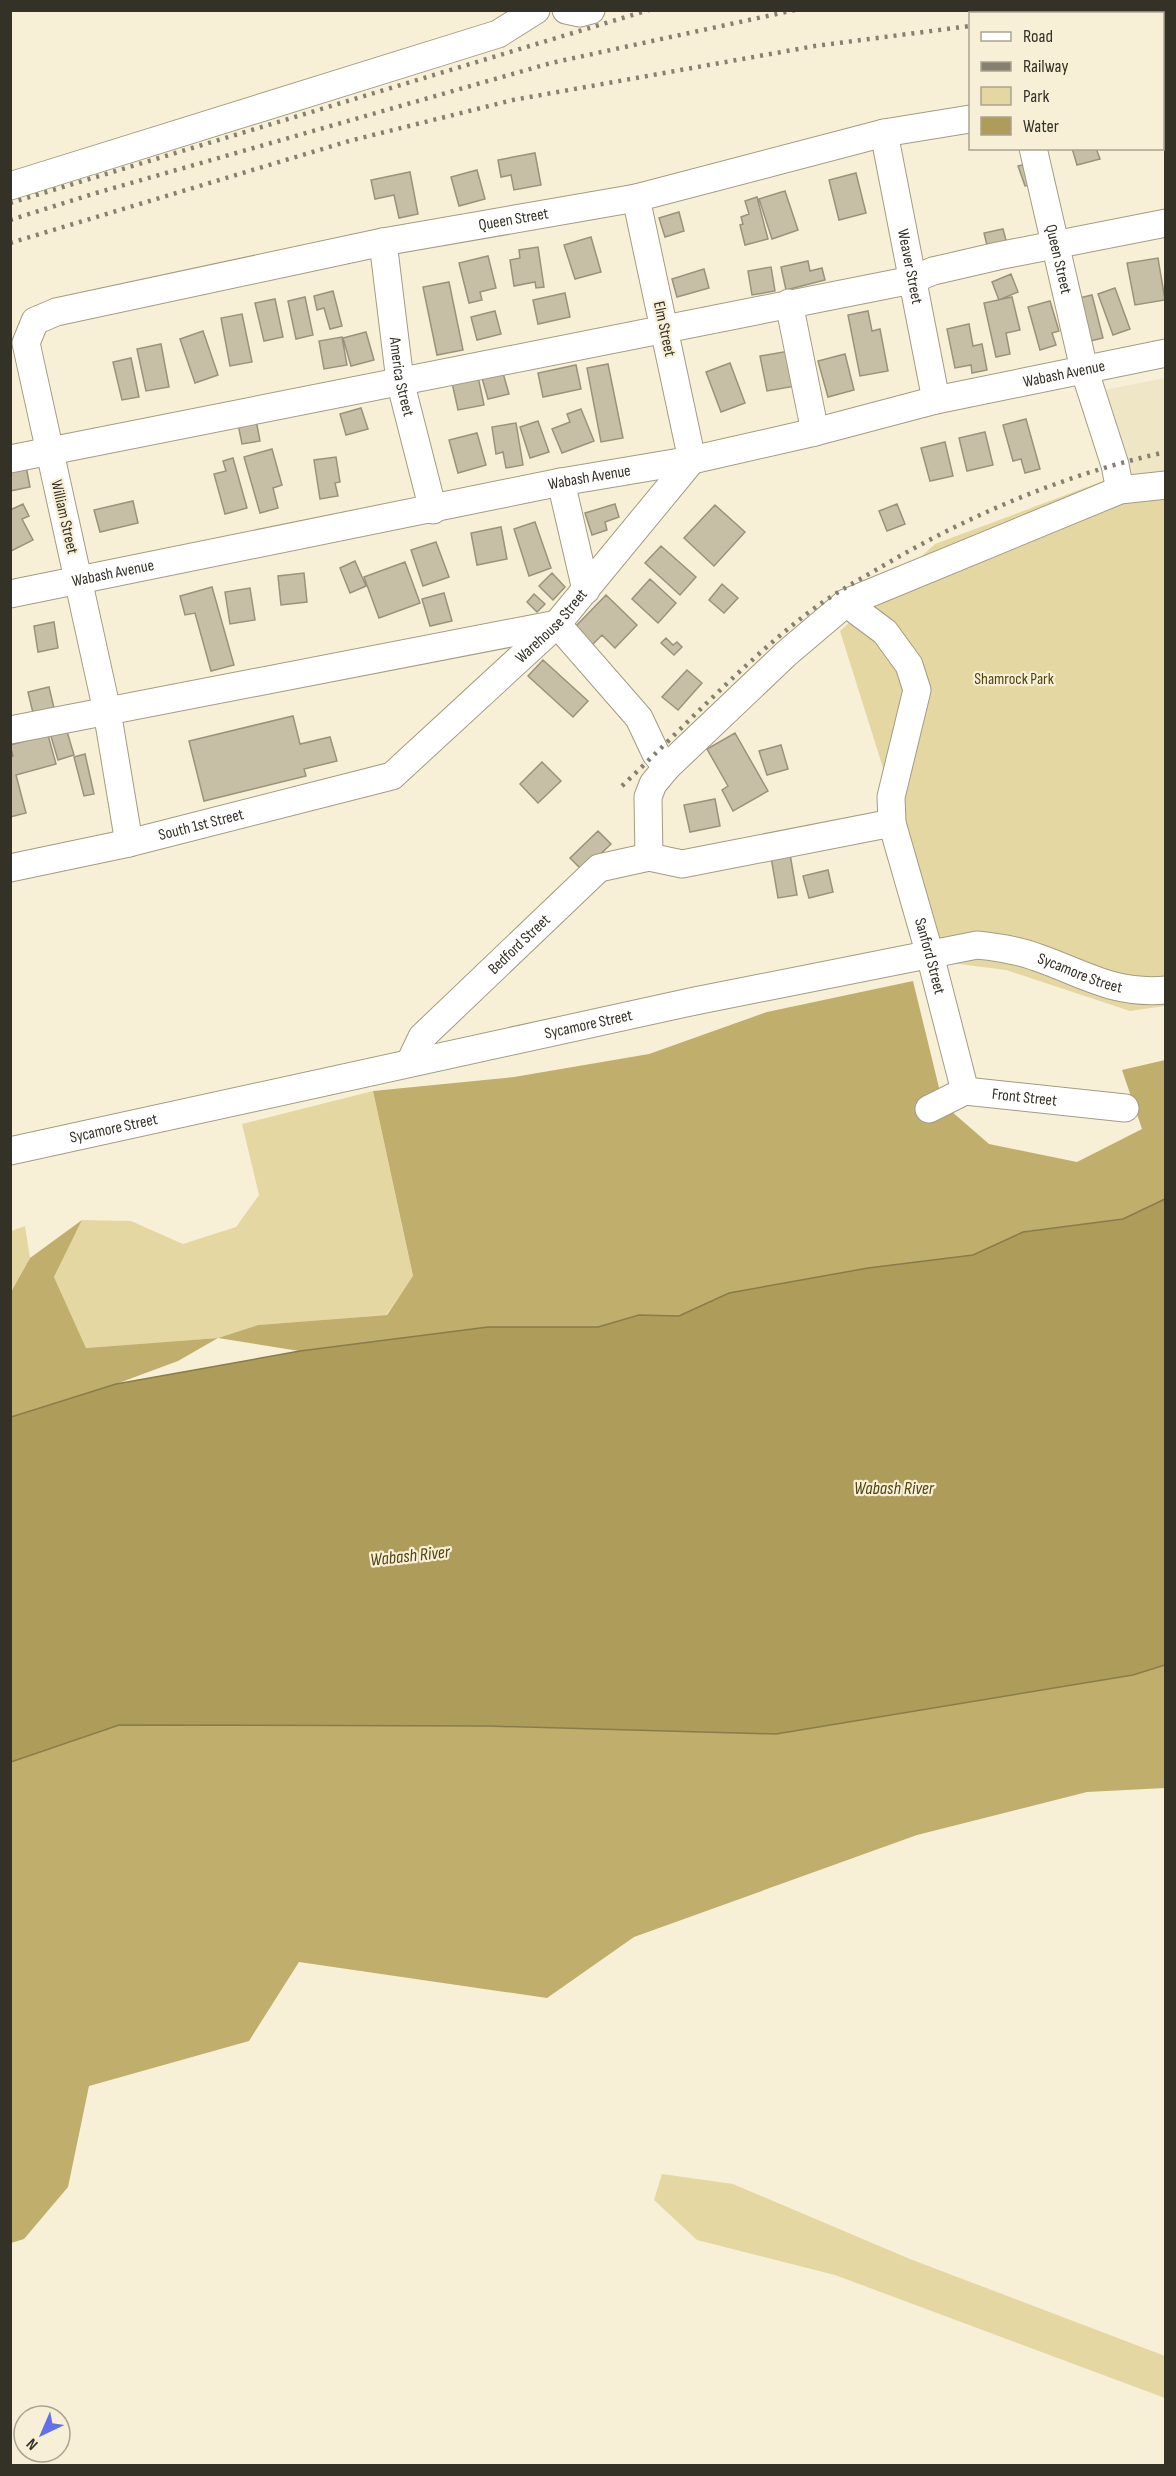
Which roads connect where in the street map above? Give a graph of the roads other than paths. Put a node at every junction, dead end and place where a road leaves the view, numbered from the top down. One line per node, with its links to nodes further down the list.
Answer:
1 (536, 10): 7 (street)
2 (566, 10): 3 (street)
3 (591, 10)
4 (969, 119): 5 (street, Queen Street)
5 (884, 133): 8 (street, Queen Street); 12 (street, Weaver Street)
6 (1033, 150): 11 (street, Queen Street)
7 (10, 186)
8 (636, 198): 10 (street, Queen Street); 15 (street, Elm Street)
9 (1166, 223): 11 (street)
10 (383, 242): 14 (street, Queen Street); 18 (street, America Street)
11 (1056, 243): 12 (street); 17 (street, Queen Street)
12 (912, 280): 13 (street); 19 (street, Weaver Street)
13 (789, 303): 15 (street); 20 (street)
14 (56, 312): 21 (street, William Street)
15 (663, 328): 18 (street); 23 (street, Elm Street)
16 (1166, 353): 17 (street, Wabash Avenue)
17 (1084, 369): 19 (street, Wabash Avenue); 26 (street, Queen Street)
18 (400, 381): 21 (street); 27 (street, America Street)
19 (936, 400): 20 (street, Wabash Avenue)
20 (815, 432): 23 (street, Wabash Avenue)
21 (48, 451): 22 (street); 28 (street, William Street)
22 (10, 459)
23 (692, 460): 24 (street, Wabash Avenue); 30 (street, Warehouse Street)
24 (561, 482): 27 (street, Wabash Avenue); 30 (street)
25 (1166, 485): 26 (street)
26 (1120, 490): 29 (street)
27 (433, 510): 28 (street, Wabash Avenue)
28 (79, 580): 31 (street, Wabash Avenue); 35 (street, William Street)
29 (898, 581): 32 (street); 34 (street)
30 (585, 590): 33 (street, Warehouse Street)
31 (10, 594)
32 (846, 603): 34 (street, Sanford Street); 37 (street)
33 (557, 624): 35 (street); 37 (street); 38 (street, Warehouse Street)
34 (885, 632): 39 (street, Sanford Street)
35 (107, 711): 36 (street); 40 (street, William Street)
36 (10, 730)
37 (667, 767): 41 (street)
38 (392, 776): 40 (street, South 1st Street)
39 (892, 823): 41 (street, Bedford Street); 43 (street, Sanford Street)
40 (129, 843): 42 (street, South 1st Street)
41 (649, 857): 45 (street, Bedford Street)
42 (10, 868)
43 (930, 955): 44 (street, Sycamore Street); 45 (street, Sycamore Street); 46 (street, Sanford Street)
44 (1166, 990)
45 (410, 1062): 49 (street, Sycamore Street)
46 (965, 1091): 47 (street, Front Street); 48 (street)
47 (1125, 1108)
48 (929, 1109)
49 (10, 1150)

